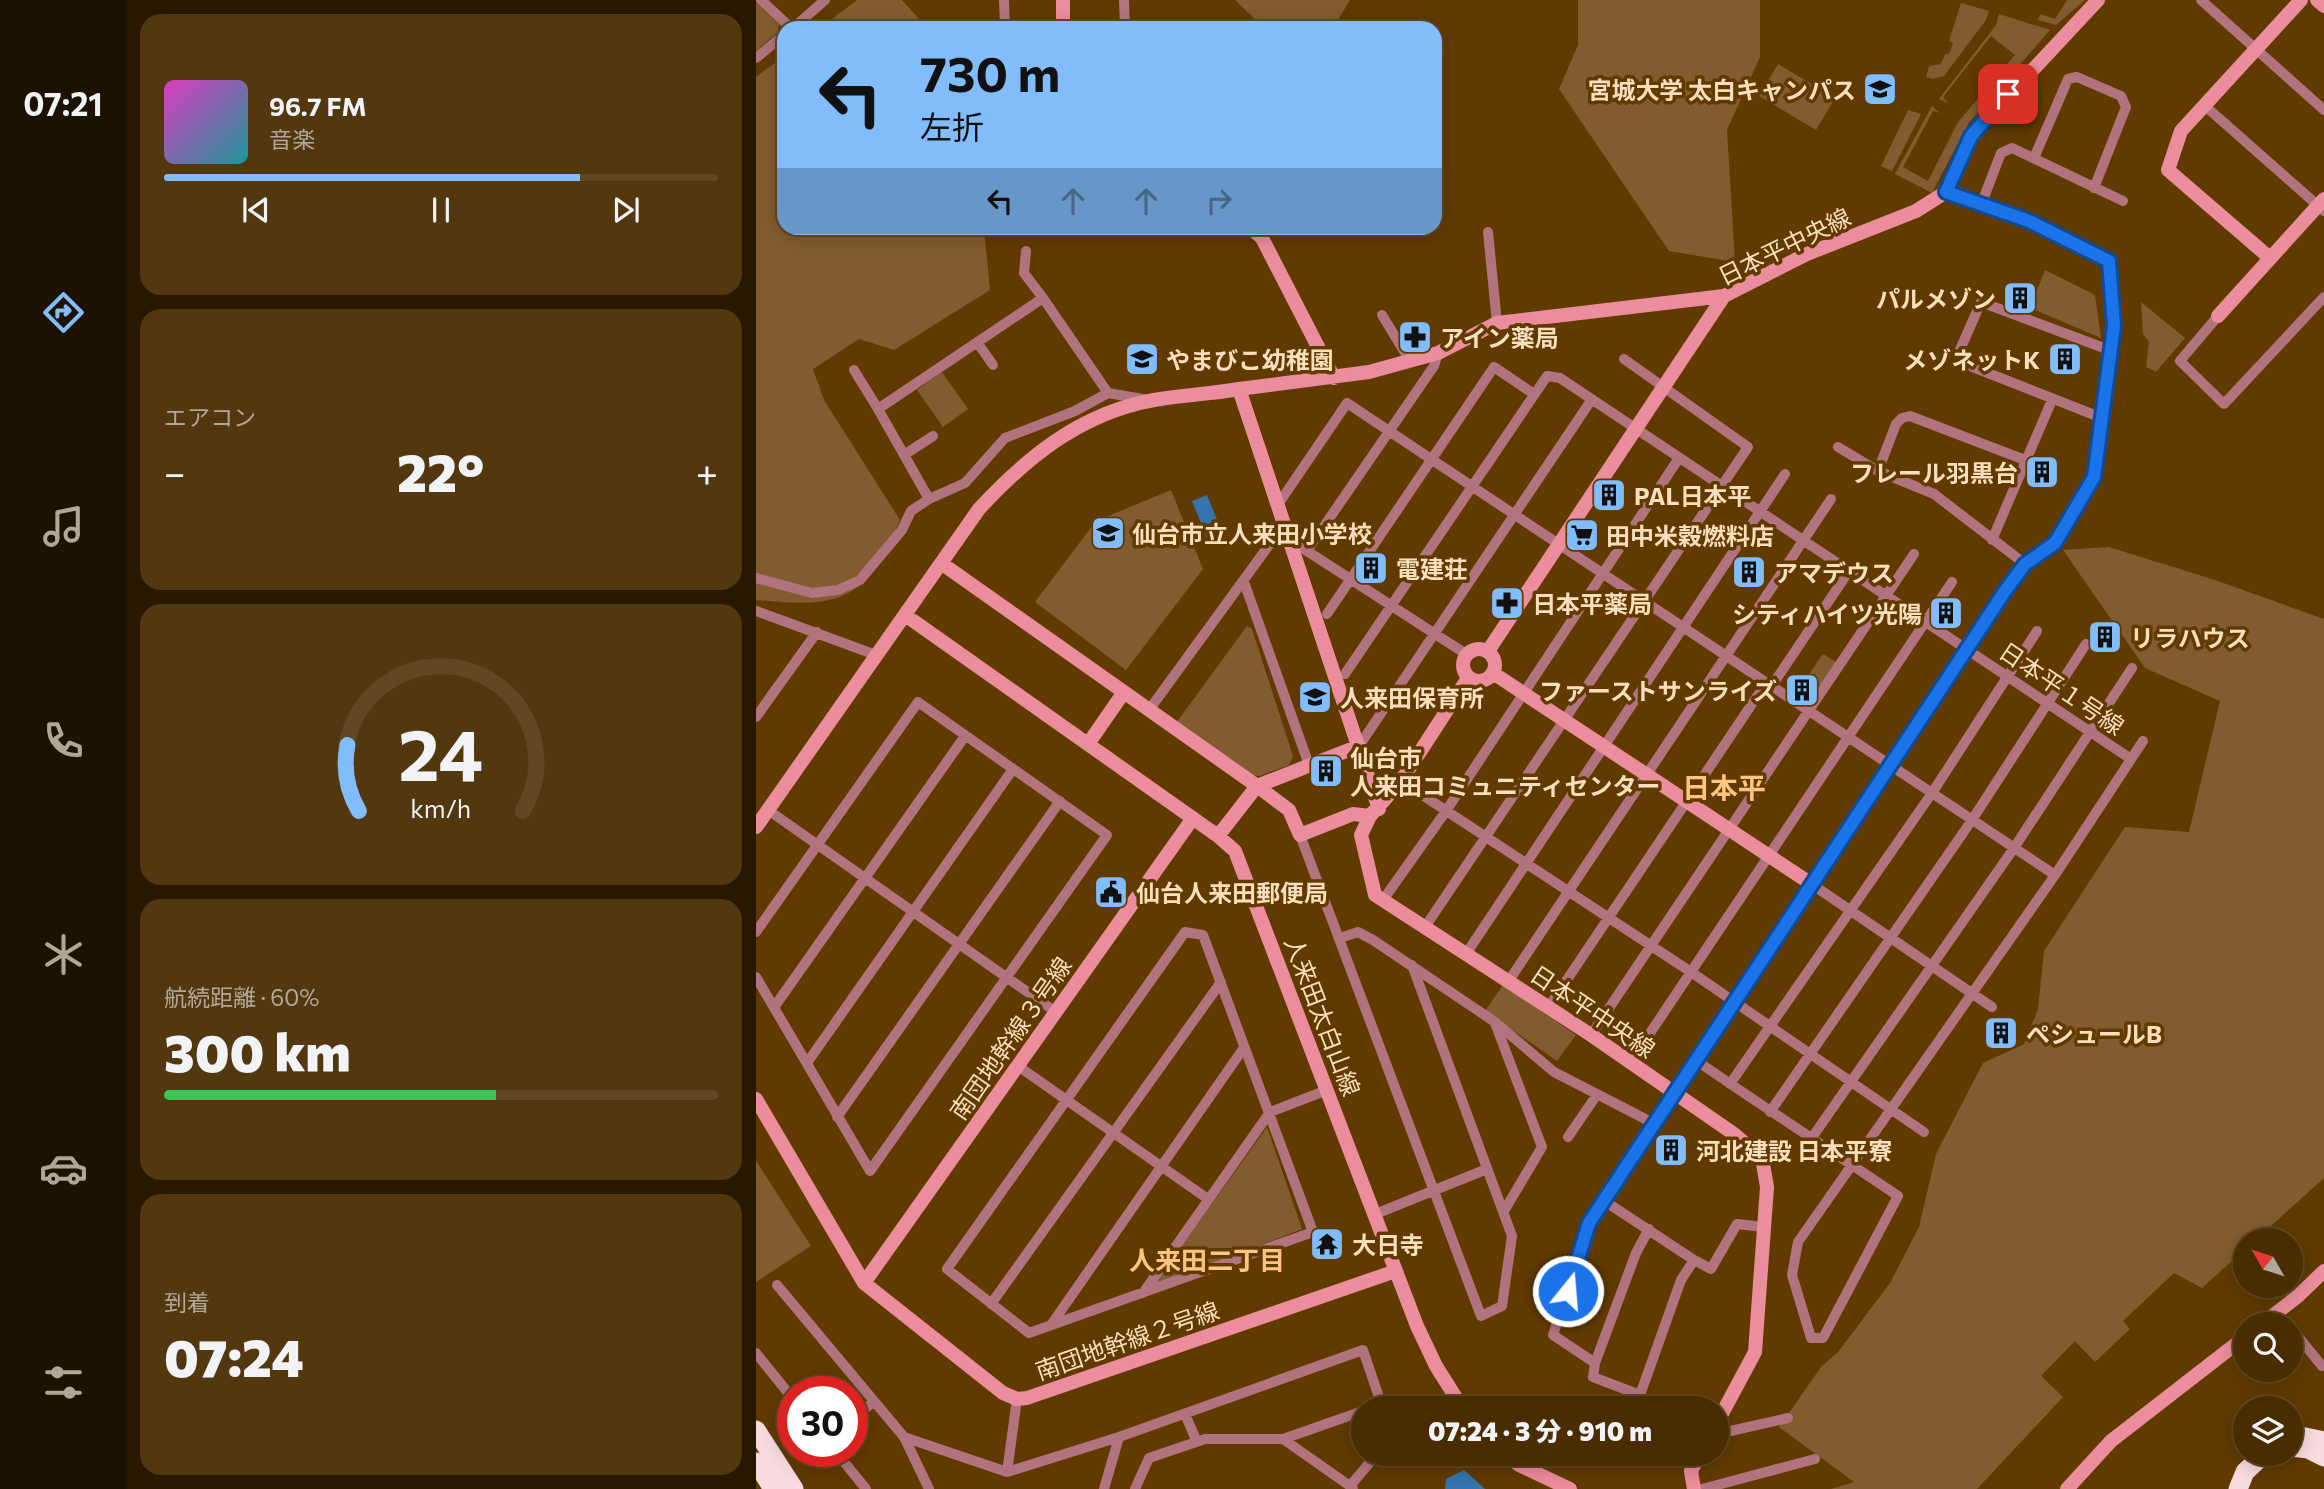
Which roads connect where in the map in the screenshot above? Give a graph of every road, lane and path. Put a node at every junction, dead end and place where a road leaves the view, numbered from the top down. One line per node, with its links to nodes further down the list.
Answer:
1 (761, 0): 11 (street)
2 (825, 0): 12 (street)
3 (1004, 0): 13 (street)
4 (1063, 0): 14 (street)
5 (1124, 0): 15 (street)
6 (2098, 0): 23 (street)
7 (2201, 0): 17 (street)
8 (2301, 0): 17 (street)
9 (2317, 0): 10 (street)
10 (2324, 6)
11 (784, 21)
12 (800, 21)
13 (1005, 21)
14 (1063, 21)
15 (1125, 21)
16 (777, 41): 18 (street)
17 (2256, 48): 19 (street); 20 (street)
18 (756, 58)
19 (2204, 104): 26 (street); 30 (street)
20 (2324, 110)
21 (2034, 158): 22 (street); 22 (street); 25 (street)
22 (2094, 188): 24 (street)
23 (1946, 192): 25 (street); 31 (street, 日本平中央線)
24 (2123, 201)
25 (1981, 205): 38 (street)
26 (2322, 205): 30 (street)
27 (1488, 232): 36 (street)
28 (1259, 235): 44 (street)
29 (1026, 251): 33 (street)
30 (2270, 258): 35 (street)
31 (1724, 296): 36 (street); 45 (street, 日本平中央線)
32 (2324, 297): 35 (street)
33 (1043, 298): 37 (street); 47 (street)
34 (1382, 314): 41 (street)
35 (2218, 316)
36 (1497, 323): 39 (street)
37 (977, 342): 42 (street); 52 (street)
38 (2112, 351): 50 (street); 53 (street)
39 (1438, 353): 41 (street); 55 (street)
40 (1624, 359): 45 (street)
41 (1410, 361): 44 (street)
42 (993, 365)
43 (855, 370): 52 (street)
44 (1334, 378): 46 (street)
45 (1664, 388): 54 (street, 日本平中央線); 64 (street)
46 (1239, 389): 51 (street); 68 (street)
47 (1108, 393): 51 (street); 66 (street)
48 (1534, 394): 49 (street, 日本平１号線); 60 (street); 65 (street)
49 (1592, 399): 54 (street, 日本平１号線); 70 (street)
50 (2052, 400): 53 (street); 61 (street)
51 (1152, 401): 77 (street)
52 (878, 409): 58 (street)
53 (2102, 418): 78 (street)
54 (1636, 429): 59 (street, 日本平１号線); 74 (street, 日本平中央線)
55 (1389, 432): 60 (street); 68 (street); 75 (street)
56 (933, 436): 58 (street)
57 (1838, 447): 62 (street)
58 (904, 455): 66 (street)
59 (1679, 458): 64 (street, 日本平１号線); 80 (street)
60 (1431, 459): 65 (street); 82 (street)
61 (2025, 460): 62 (street); 73 (street)
62 (1878, 471): 73 (street)
63 (1785, 474): 69 (street)
64 (1721, 485): 69 (street, 日本平１号線); 86 (street)
65 (1472, 487): 70 (street); 87 (street)
66 (929, 499): 81 (street)
67 (1831, 499): 72 (street)
68 (1279, 503): 71 (street)
69 (1761, 511): 72 (street, 日本平１号線); 92 (street)
70 (1514, 515): 74 (street); 95 (street)
71 (1285, 532): 75 (street); 83 (street); 120 (street)
72 (1803, 539): 79 (street, 日本平１号線); 101 (street)
73 (1992, 540): 78 (street)
74 (1558, 544): 80 (street); 98 (street, 日本平中央線)
75 (1307, 551): 82 (street)
76 (1914, 554): 85 (street)
77 (941, 563): 90 (street); 108 (street)
78 (2025, 564): 97 (street)
79 (1849, 571): 85 (street, 日本平１号線); 107 (street)
80 (1603, 574): 86 (street); 109 (street)
81 (756, 578)
82 (1351, 580): 87 (street); 89 (street)
83 (1244, 582): 111 (street); 124 (street)
84 (1952, 582): 91 (street)
85 (1887, 595): 91 (street, 日本平１号線); 112 (street)
86 (1643, 599): 92 (street); 114 (street)
87 (1391, 606): 95 (street); 104 (street)
88 (758, 614): 94 (street)
89 (1326, 614)
90 (905, 615): 100 (street); 119 (street, 人来田太白山線)
91 (1925, 622): 97 (street, 日本平１号線); 117 (street)
92 (1683, 626): 101 (street); 121 (street)
93 (2037, 631): 105 (street)
94 (817, 632): 100 (street); 113 (street)
95 (1434, 634): 99 (street); 120 (street)
96 (2086, 644): 110 (street)
97 (1967, 649): 105 (street, 日本平１号線); 123 (street)
98 (1488, 651): 99 (street); 103 (street)
99 (1466, 654): 106 (street)
100 (876, 655): 132 (street)
101 (1725, 655): 107 (street); 126 (street)
102 (2132, 668): 115 (street)
103 (1493, 673): 106 (street); 109 (street)
104 (1345, 674)
105 (2008, 676): 110 (street, 日本平１号線); 129 (street)
106 (1468, 678): 127 (street)
107 (1769, 685): 112 (street); 131 (street)
108 (1124, 692): 111 (street); 119 (street)
109 (1523, 693): 114 (street); 133 (street)
110 (2048, 703): 115 (street, 日本平１号線); 136 (street)
111 (1149, 710): 128 (street)
112 (1809, 711): 117 (street); 138 (street)
113 (756, 717)
114 (1564, 721): 121 (street); 141 (street)
115 (2091, 732): 122 (street, 日本平１号線); 143 (street)
116 (965, 736): 125 (street); 142 (street); 147 (street)
117 (1849, 737): 123 (street); 144 (street)
118 (2143, 741): 122 (street)
119 (1088, 744): 135 (street, 人来田太白山線)
120 (1359, 746): 124 (street); 134 (street)
121 (1605, 747): 126 (street); 145 (street)
122 (2131, 759): 146 (street, 日本平１号線)
123 (1890, 764): 129 (street); 148 (street)
124 (1309, 765): 128 (street)
125 (1013, 769): 130 (street); 152 (street)
126 (1647, 774): 131 (street); 149 (street)
127 (1401, 781): 133 (street); 134 (street)
128 (1257, 786): 139 (street); 140 (street)
129 (1932, 793): 136 (street); 151 (street)
130 (1059, 801): 158 (street); 165 (street)
131 (1688, 803): 138 (street); 153 (street)
132 (768, 810): 137 (street); 142 (street)
133 (1446, 811): 141 (street); 150 (street)
134 (1375, 812): 139 (street); 150 (street)
135 (1193, 818): 140 (street, 人来田太白山線); 173 (street, 南団地幹線３号線)
136 (1972, 820): 143 (street); 156 (street)
137 (756, 827)
138 (1728, 828): 144 (street); 159 (street)
139 (1300, 835): 157 (street)
140 (1218, 836): 185 (street, 人来田太白山線)
141 (1487, 838): 145 (street); 154 (street)
142 (818, 845): 147 (street); 155 (street)
143 (2014, 848): 146 (street); 161 (street)
144 (1769, 856): 148 (street); 163 (street)
145 (1528, 864): 149 (street); 160 (street)
146 (2055, 875): 168 (street, 日本平１号線)
147 (865, 878): 152 (street); 170 (street)
148 (1811, 883): 151 (street); 169 (street)
149 (1568, 890): 153 (street); 167 (street)
150 (1383, 900): 154 (street, 日本平中央線)
151 (1851, 908): 156 (street); 175 (street)
152 (913, 912): 158 (street); 180 (street)
153 (1609, 919): 159 (street); 172 (street)
154 (1425, 927): 160 (street, 日本平中央線)
155 (756, 932)
156 (1891, 937): 161 (street); 178 (street)
157 (1340, 938): 162 (street); 202 (street)
158 (959, 944): 165 (street); 193 (street)
159 (1651, 946): 163 (street); 176 (street)
160 (1466, 954): 167 (street, 日本平中央線)
161 (1932, 964): 168 (street); 183 (street)
162 (1412, 965): 174 (street); 201 (street)
163 (1691, 972): 169 (street); 181 (street)
164 (756, 976): 170 (street)
165 (1006, 977): 173 (street); 193 (street)
166 (1221, 982): 177 (street); 189 (street); 196 (street)
167 (1507, 982): 172 (street, 日本平中央線)
168 (1972, 991): 171 (street); 190 (street, 日本平１号線)
169 (1733, 1001): 175 (street); 179 (street)
170 (775, 1006): 180 (street)
171 (1993, 1007)
172 (1548, 1008): 176 (street, 日本平中央線)
173 (1056, 1012): 182 (street, 南団地幹線３号線)
174 (1494, 1022): 187 (street); 205 (street)
175 (1770, 1027): 178 (street); 184 (street)
176 (1591, 1035): 181 (street, 日本平中央線)
177 (1243, 1049): 191 (street); 200 (street)
178 (1810, 1054): 183 (street); 192 (street)
179 (1695, 1059): 184 (street, 日本平１号線); 186 (street)
180 (807, 1063): 193 (street)
181 (1630, 1063): 186 (street, 日本平中央線)
182 (1018, 1066): 189 (street); 212 (street, 南団地幹線３号線)
183 (1850, 1082): 190 (street); 198 (street)
184 (1730, 1084): 192 (street, 日本平１号線)
185 (1326, 1090): 191 (street); 206 (street, 人来田太白山線)
186 (1675, 1093): 194 (street); 207 (street, 日本平中央線)
187 (1596, 1096): 194 (street); 197 (street)
188 (756, 1099): 212 (street, 南団地幹線２号線)
189 (1066, 1100): 196 (street); 215 (street)
190 (1891, 1109): 195 (street); 199 (street, 日本平１号線)
191 (1270, 1112): 203 (street); 214 (street)
192 (1770, 1112): 198 (street, 日本平１号線)
193 (837, 1117)
194 (1655, 1124): 204 (street)
195 (1924, 1132)
196 (1113, 1133): 200 (street); 215 (street)
197 (1568, 1137)
198 (1811, 1139): 199 (street, 日本平１号線)
199 (1853, 1166): 199 (street, 日本平１号線)
200 (1162, 1167): 203 (street); 217 (street)
201 (1487, 1169): 202 (street); 205 (street)
202 (1433, 1191): 205 (street); 206 (street)
203 (1208, 1199): 214 (street)
204 (1604, 1200): 208 (street); 221 (street)
205 (1504, 1211)
206 (1373, 1215): 210 (street, 人来田太白山線)
207 (1764, 1227): 209 (street); 227 (street, 日本平中央線)
208 (1649, 1229): 209 (street); 221 (street)
209 (1694, 1260): 221 (street)
210 (1396, 1271): 225 (street, 人来田太白山線); 226 (street, 南団地幹線２号線)
211 (2324, 1271): 216 (street)
212 (864, 1283): 226 (street, 南団地幹線２号線)
213 (777, 1284): 228 (street)
214 (1143, 1293): 217 (street)
215 (991, 1304): 217 (street)
216 (2277, 1312)
217 (1051, 1325)
218 (2303, 1343): 222 (street)
219 (2233, 1346): 253 (street)
220 (756, 1353): 223 (street)
221 (1594, 1363)
222 (2322, 1366)
223 (777, 1379)
224 (1376, 1396): 230 (street)
225 (1454, 1396)
226 (1017, 1399): 251 (street)
227 (1729, 1401)
228 (873, 1402): 229 (street); 235 (street)
229 (868, 1406)
230 (1185, 1414): 236 (street); 239 (street)
231 (1351, 1415): 238 (street)
232 (1788, 1418): 234 (street)
233 (756, 1430): 255 (highway)
234 (1729, 1431)
235 (904, 1437): 251 (street); 257 (street)
236 (1119, 1437): 251 (street); 258 (street)
237 (2303, 1437): 240 (highway)
238 (1283, 1439): 239 (street); 252 (street)
239 (1197, 1441): 259 (street)
240 (2324, 1441)
241 (2303, 1448): 242 (highway)
242 (2324, 1457)
243 (1815, 1459): 262 (street)
244 (756, 1462): 254 (highway)
245 (1368, 1466): 252 (street)
246 (1521, 1466): 260 (street)
247 (1694, 1466): 261 (street)
248 (2236, 1466): 263 (highway)
249 (2251, 1466): 264 (highway)
250 (848, 1467): 256 (street)
251 (1007, 1472)
252 (1352, 1487)
253 (2070, 1488)
254 (773, 1489)
255 (794, 1489)
256 (866, 1489)
257 (929, 1489)
258 (1104, 1489)
259 (1135, 1489)
260 (1570, 1489)
261 (1694, 1489)
262 (1702, 1489)
263 (2226, 1489)
264 (2238, 1489)

